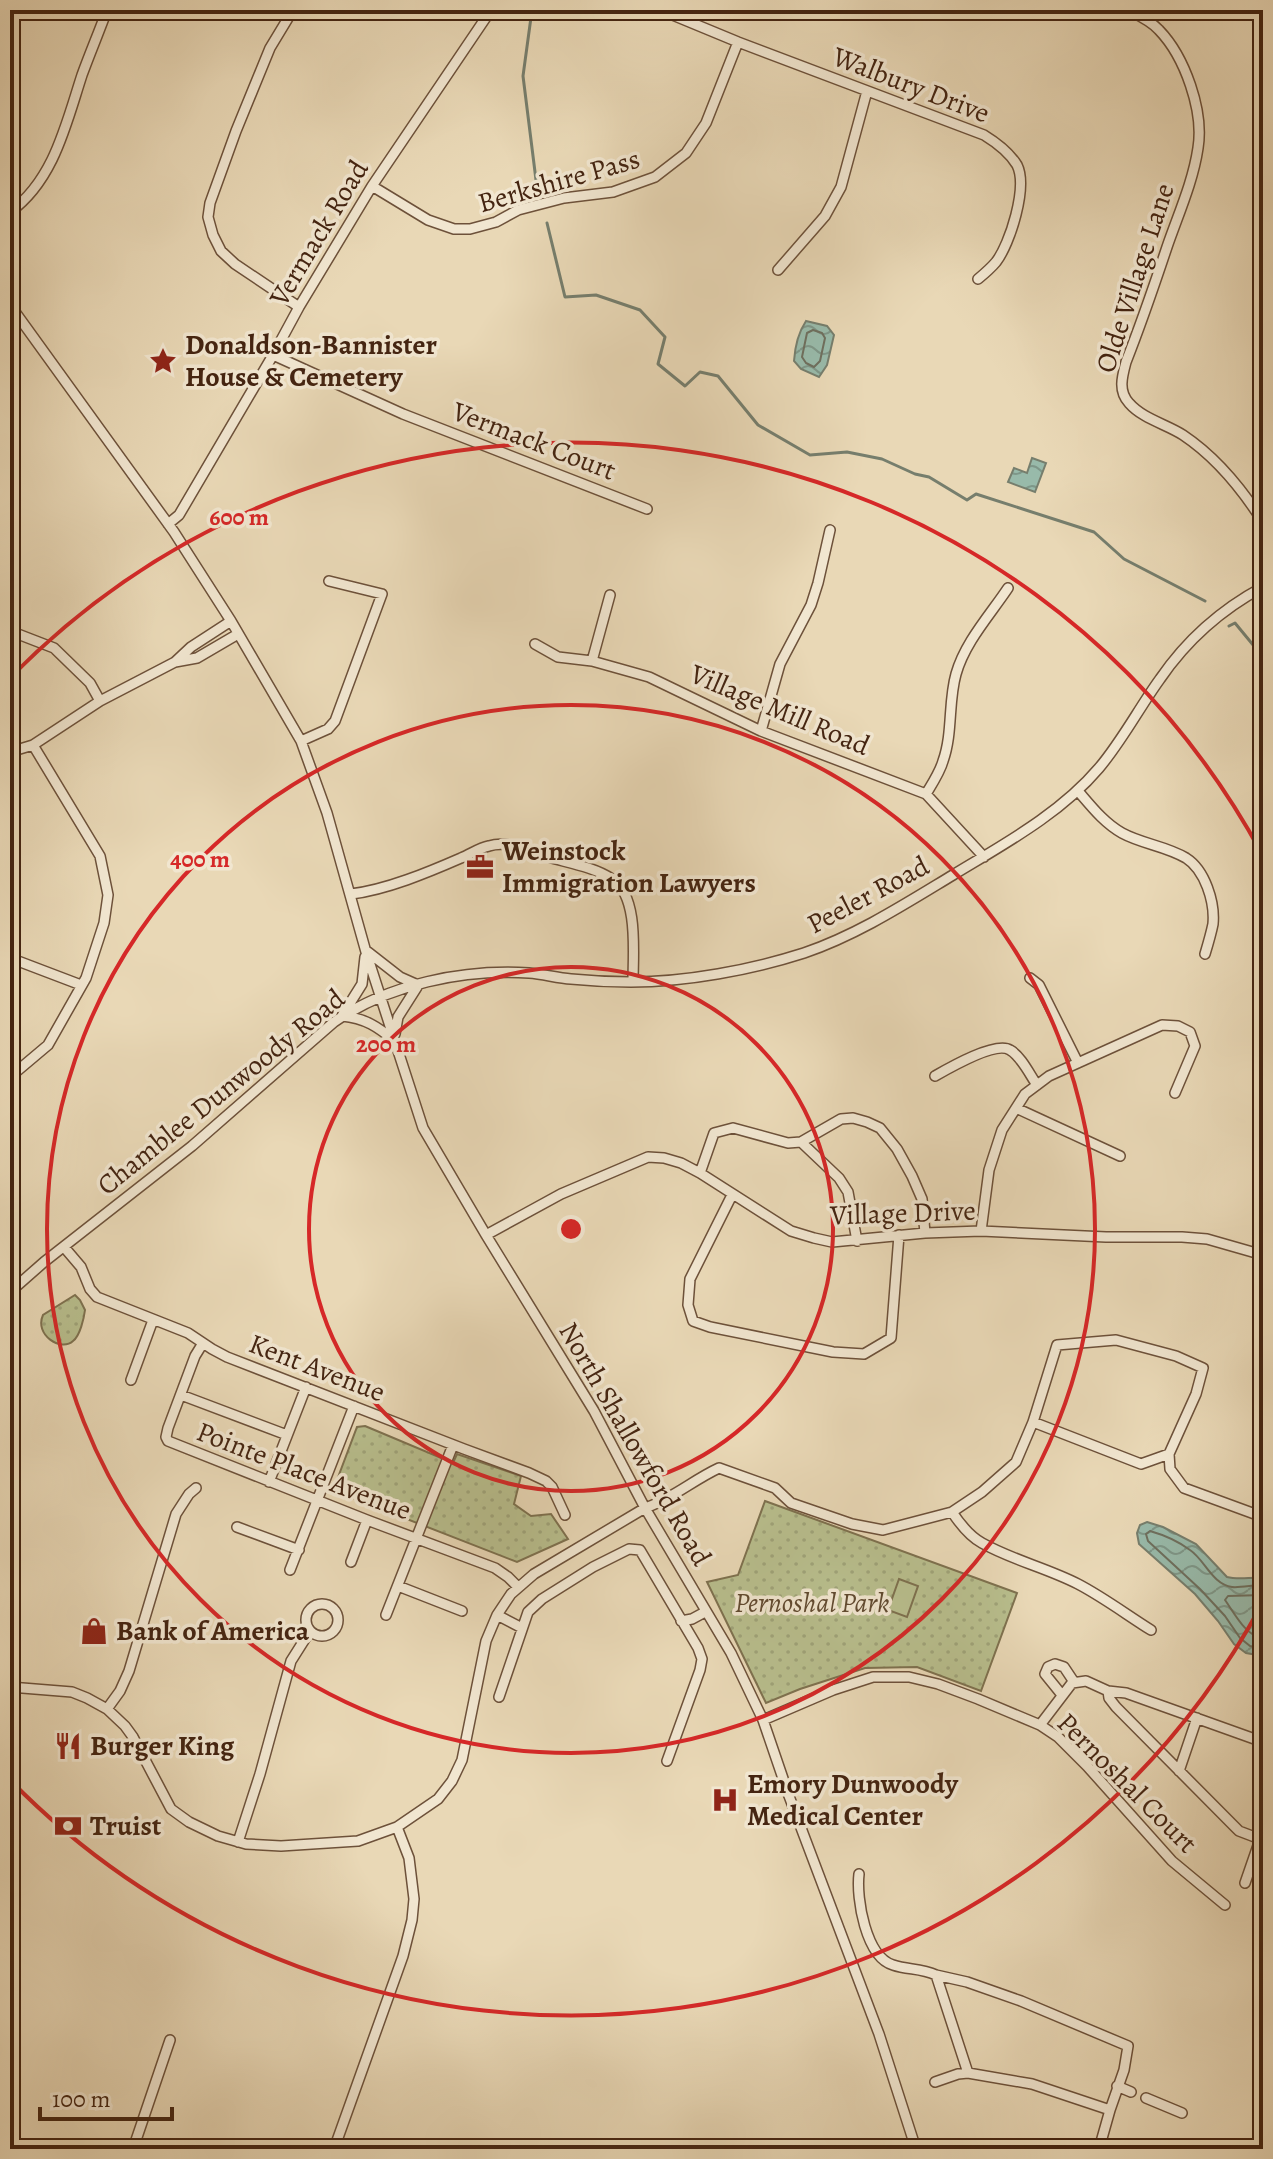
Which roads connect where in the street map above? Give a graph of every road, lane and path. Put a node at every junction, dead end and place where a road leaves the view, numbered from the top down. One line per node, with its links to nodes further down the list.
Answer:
1 (107, 10): 9 (street)
2 (293, 10): 13 (street)
3 (491, 10): 8 (street, Vermack Road)
4 (1128, 10): 16 (street, Olde Village Lane)
5 (663, 11): 6 (street, Walbury Drive)
6 (738, 42): 7 (street, Walbury Drive); 8 (street, Berkshire Pass)
7 (867, 91): 10 (street); 11 (street, Walbury Drive)
8 (372, 186): 13 (street, Vermack Road)
9 (10, 212)
10 (778, 270)
11 (978, 279)
12 (10, 305): 17 (street)
13 (299, 307): 14 (street, Vermack Road)
14 (273, 355): 15 (street, Vermack Court); 17 (street, Vermack Road)
15 (647, 509)
16 (1263, 522)
17 (168, 524): 23 (street)
18 (830, 530): 30 (street)
19 (329, 581): 31 (street)
20 (1263, 587): 34 (street, Peeler Road)
21 (1008, 588): 35 (street)
22 (610, 595): 27 (street)
23 (231, 621): 25 (street); 28 (street)
24 (10, 631): 29 (street)
25 (238, 634): 28 (street); 31 (street)
26 (535, 644): 27 (street, Village Mill Road)
27 (592, 661): 30 (street, Village Mill Road)
28 (175, 662): 29 (street)
29 (100, 701): 32 (street)
30 (761, 731): 35 (street, Village Mill Road)
31 (301, 741): 37 (street, Chamblee Dunwoody Road)
32 (33, 745): 33 (street); 43 (street)
33 (10, 752)
34 (1078, 791): 36 (street, Peeler Road); 39 (street)
35 (926, 794): 36 (street, Village Mill Road)
36 (984, 857): 42 (street, Peeler Road)
37 (351, 894): 38 (street, Chamblee Dunwoody Road); 42 (street)
38 (366, 949): 44 (street); 45 (street, Chamblee Dunwoody Road); 46 (street)
39 (1205, 954)
40 (10, 958): 43 (street)
41 (1030, 978): 48 (street)
42 (633, 982): 44 (street, Peeler Road)
43 (81, 985): 50 (street)
44 (418, 985): 45 (street, Peeler Road); 47 (street)
45 (381, 996): 46 (street, Chamblee Dunwoody Road); 47 (street, North Shallowford Road)
46 (342, 1016): 47 (street); 63 (street, Chamblee Dunwoody Road)
47 (395, 1041): 60 (street, North Shallowford Road)
48 (1078, 1063): 51 (street); 52 (street)
49 (935, 1076): 51 (street)
50 (10, 1077)
51 (1037, 1085): 53 (street)
52 (1175, 1093)
53 (1016, 1108): 55 (street); 58 (street)
54 (801, 1142): 56 (street); 59 (street); 62 (street)
55 (1120, 1156)
56 (700, 1173): 57 (street, Village Drive); 60 (street, Village Drive)
57 (732, 1195): 61 (street); 62 (street, Village Drive)
58 (981, 1231): 59 (street, Village Drive); 64 (street, Village Drive)
59 (925, 1233): 61 (street, Village Drive)
60 (486, 1235): 79 (street, North Shallowford Road)
61 (899, 1235): 62 (street, Village Drive)
62 (857, 1241)
63 (64, 1247): 65 (street, Chamblee Dunwoody Road); 66 (street, Kent Avenue)
64 (1263, 1255)
65 (10, 1292)
66 (153, 1320): 67 (street, Kent Avenue); 68 (street)
67 (203, 1343): 69 (street, Kent Avenue); 70 (street, Pointe Place Avenue)
68 (132, 1375)
69 (306, 1387): 71 (street, Kent Avenue); 73 (street)
70 (181, 1395): 73 (street); 76 (street, Pointe Place Avenue)
71 (354, 1406): 74 (street, Kent Avenue); 78 (street)
72 (1033, 1422): 75 (street); 75 (street); 80 (street)
73 (287, 1435): 76 (street)
74 (453, 1445): 81 (street, Kent Avenue); 85 (street)
75 (1169, 1454): 82 (street)
76 (269, 1482): 78 (street, Pointe Place Avenue)
77 (196, 1488): 104 (street)
78 (318, 1499): 83 (street, Pointe Place Avenue); 86 (street)
79 (645, 1508): 80 (street); 90 (street); 92 (street, North Shallowford Road)
80 (952, 1512): 97 (street)
81 (565, 1515)
82 (1263, 1517)
83 (367, 1520): 85 (street, Pointe Place Avenue); 87 (street)
84 (237, 1527): 86 (street)
85 (417, 1538): 89 (street); 90 (street, Pointe Place Avenue)
86 (299, 1550): 88 (street)
87 (351, 1562)
88 (290, 1570)
89 (398, 1586): 91 (street); 93 (street)
90 (518, 1587): 94 (street)
91 (462, 1611)
92 (705, 1612): 95 (street); 106 (street, North Shallowford Road)
93 (386, 1615)
94 (497, 1615): 96 (street); 111 (street)
95 (681, 1621): 96 (street); 109 (street)
96 (522, 1628): 103 (street)
97 (1151, 1630)
98 (310, 1631): 113 (street)
99 (1074, 1682): 101 (street); 102 (street); 102 (street)
100 (10, 1687): 104 (street)
101 (1108, 1691): 105 (street); 110 (street)
102 (1062, 1695): 107 (street)
103 (499, 1697)
104 (107, 1709): 113 (street)
105 (1197, 1718): 108 (street); 110 (street)
106 (763, 1720): 107 (street, Pernoshal Court); 128 (street, North Shallowford Road)
107 (1040, 1725): 116 (street, Pernoshal Court)
108 (1263, 1742)
109 (667, 1761)
110 (1179, 1771): 112 (street)
111 (397, 1827): 113 (street); 127 (street)
112 (1262, 1835): 115 (street)
113 (238, 1842)
114 (859, 1874): 117 (street)
115 (1245, 1883)
116 (1225, 1905)
117 (936, 1975): 119 (street); 121 (street)
118 (170, 2040): 126 (street)
119 (968, 2073): 120 (street); 124 (street)
120 (935, 2082)
121 (1117, 2086): 122 (street); 124 (street)
122 (1131, 2092)
123 (1146, 2098): 125 (street)
124 (1110, 2110): 129 (street)
125 (1182, 2113)
126 (133, 2149)
127 (334, 2149)
128 (916, 2149)
129 (1099, 2149)

